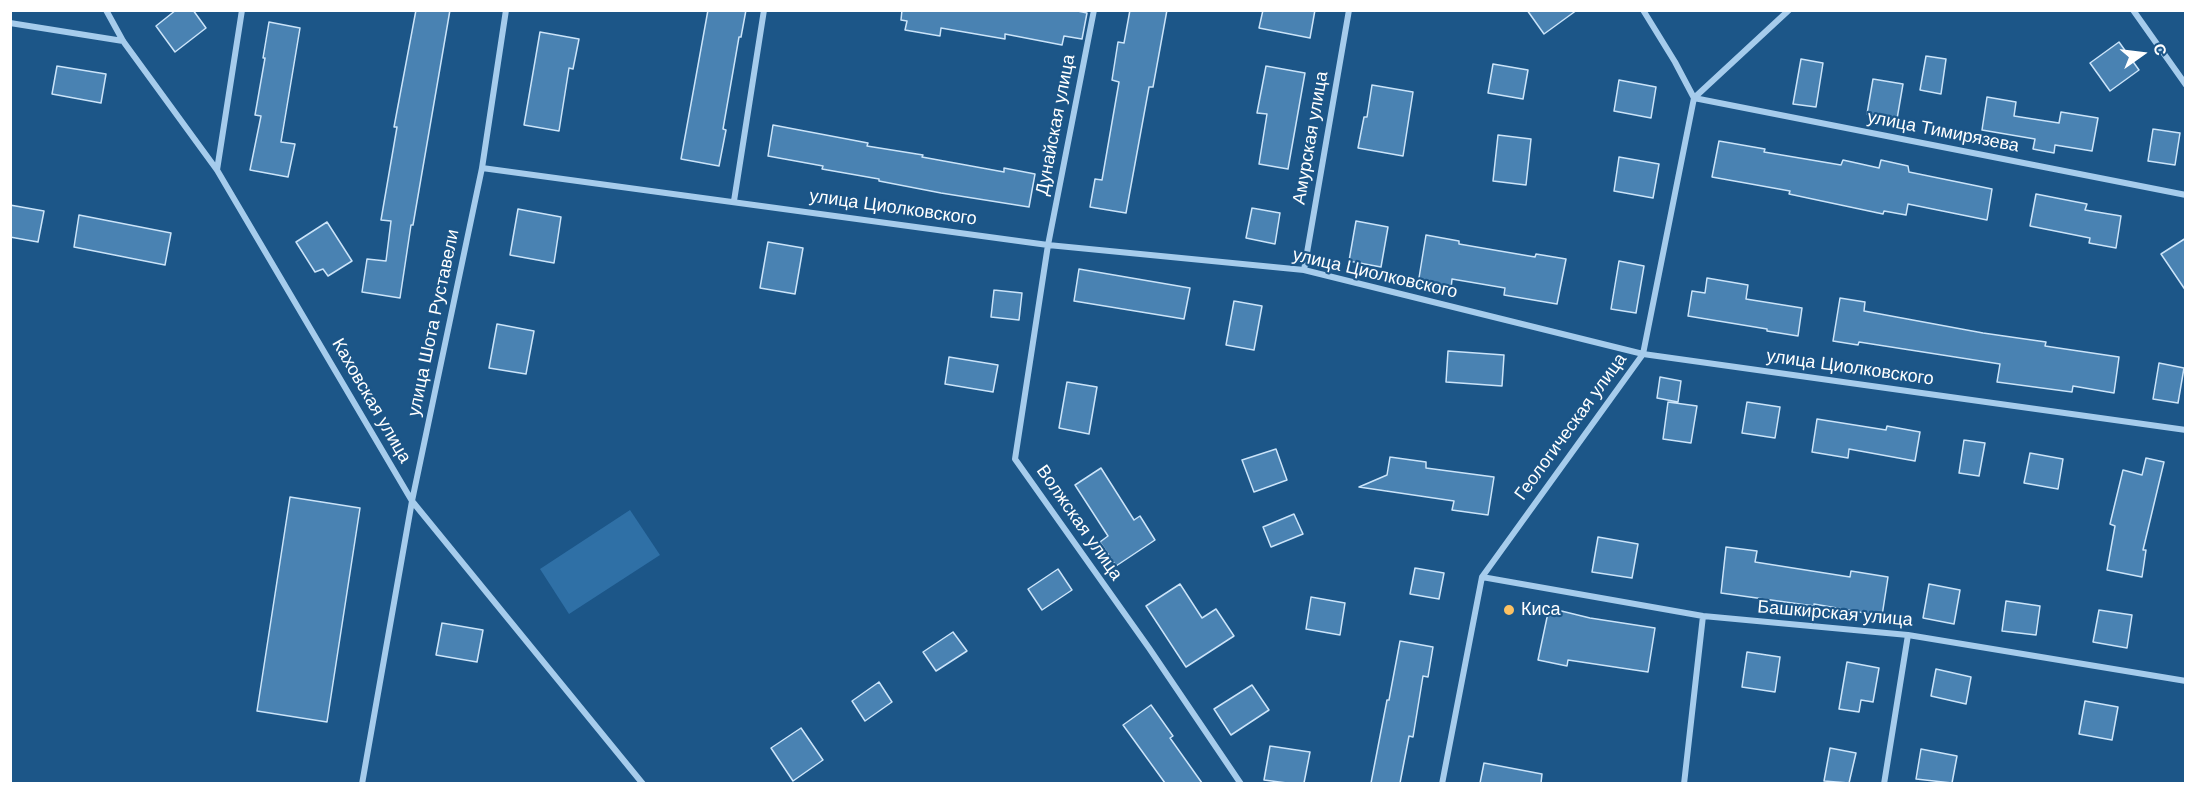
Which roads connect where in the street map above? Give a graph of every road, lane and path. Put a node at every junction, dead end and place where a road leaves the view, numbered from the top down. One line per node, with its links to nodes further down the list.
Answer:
1 (106, 10): 11 (street, Каховская улица)
2 (242, 10): 15 (street)
3 (506, 10): 14 (street, улица Шота Руставели)
4 (764, 10): 17 (street)
5 (1094, 10): 18 (street, Дунайская улица)
6 (1349, 10): 19 (street, Амурская улица)
7 (1643, 10): 13 (street)
8 (1790, 10): 13 (street)
9 (2133, 10): 12 (street)
10 (10, 23): 11 (street)
11 (123, 41): 15 (street, Каховская улица)
12 (2186, 85)
13 (1694, 98): 16 (street, улица Тимирязева); 20 (street, Геологическая улица)
14 (482, 168): 17 (street, улица Циолковского); 22 (street, улица Шота Руставели)
15 (218, 170): 22 (street, Каховская улица)
16 (2186, 195)
17 (734, 201): 18 (street, улица Циолковского)
18 (1048, 245): 19 (street, улица Циолковского); 29 (street, Волжская улица)
19 (1304, 270): 20 (street, улица Циолковского)
20 (1643, 354): 21 (street, улица Циолковского); 23 (street, Геологическая улица)
21 (2186, 430)
22 (412, 501): 27 (street, улица Шота Руставели); 28 (street, Каховская улица)
23 (1482, 577): 24 (street, Башкирская улица); 30 (street, Геологическая улица)
24 (1703, 616): 25 (street, Башкирская улица); 31 (street)
25 (1908, 635): 26 (street, Башкирская улица); 32 (street)
26 (2186, 681)
27 (362, 783)
28 (644, 783)
29 (1241, 783)
30 (1442, 783)
31 (1684, 783)
32 (1884, 783)

